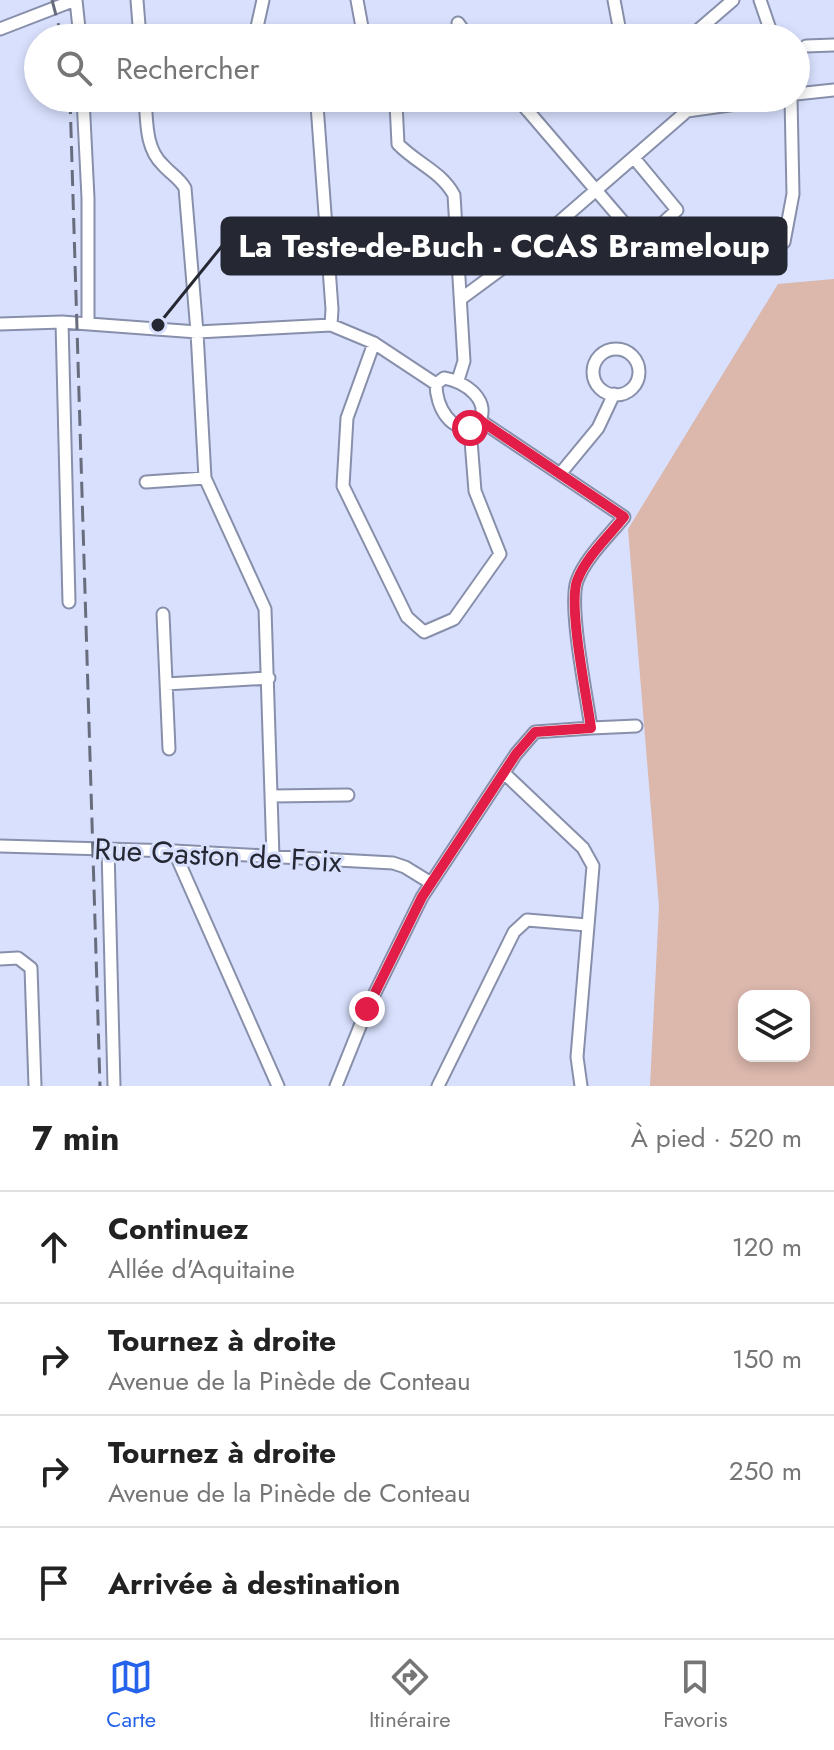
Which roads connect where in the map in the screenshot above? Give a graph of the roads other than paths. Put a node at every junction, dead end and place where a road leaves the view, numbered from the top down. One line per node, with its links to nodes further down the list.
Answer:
1 (75, 0): 8 (street); 15 (street)
2 (137, 0): 9 (street)
3 (263, 0): 10 (street)
4 (357, 0): 11 (street)
5 (614, 0): 12 (street)
6 (733, 0): 13 (street)
7 (760, 0): 14 (street)
8 (80, 24)
9 (139, 24)
10 (258, 24)
11 (361, 24)
12 (617, 24)
13 (705, 24)
14 (768, 24)
15 (0, 29)
16 (834, 45): 17 (street)
17 (810, 46)
18 (834, 90): 19 (street)
19 (810, 93)
20 (84, 112): 35 (street)
21 (146, 112): 37 (street)
22 (315, 112): 36 (street)
23 (396, 112): 32 (street)
24 (529, 112): 28 (street)
25 (686, 112): 27 (street)
26 (791, 112): 29 (street)
27 (634, 158): 28 (street); 30 (street)
28 (596, 191): 30 (street); 32 (street)
29 (784, 242)
30 (641, 243): 31 (street)
31 (655, 259)
32 (462, 298): 39 (street)
33 (62, 322): 34 (street); 35 (street); 47 (street)
34 (0, 324)
35 (88, 324): 37 (street)
36 (331, 325): 37 (street); 38 (street)
37 (197, 332): 45 (street)
38 (374, 343): 40 (street); 43 (street)
39 (458, 380): 40 (street); 42 (street)
40 (436, 384): 43 (street)
41 (614, 394): 41 (street); 44 (street)
42 (481, 421): 43 (street); 44 (street)
43 (470, 428)
44 (560, 474): 52 (street)
45 (205, 478): 46 (street); 49 (street)
46 (146, 482)
47 (69, 602)
48 (163, 614): 50 (street)
49 (269, 678): 50 (street); 56 (street)
50 (166, 684): 53 (street)
51 (636, 726): 52 (street)
52 (591, 728): 54 (street)
53 (169, 749)
54 (504, 773): 61 (street); 62 (street)
55 (348, 795): 56 (street)
56 (272, 796): 60 (street)
57 (0, 846): 58 (street, Rue Gaston de Foix)
58 (108, 849): 59 (street, Rue Gaston de Foix); 65 (street)
59 (174, 851): 60 (street, Rue Gaston de Foix); 66 (street)
60 (273, 857): 61 (street, Rue Gaston de Foix)
61 (431, 883): 67 (street)
62 (587, 925): 68 (street); 69 (street)
63 (0, 959): 64 (street)
64 (35, 1086)
65 (114, 1086)
66 (278, 1086)
67 (336, 1086)
68 (438, 1086)
69 (581, 1086)

